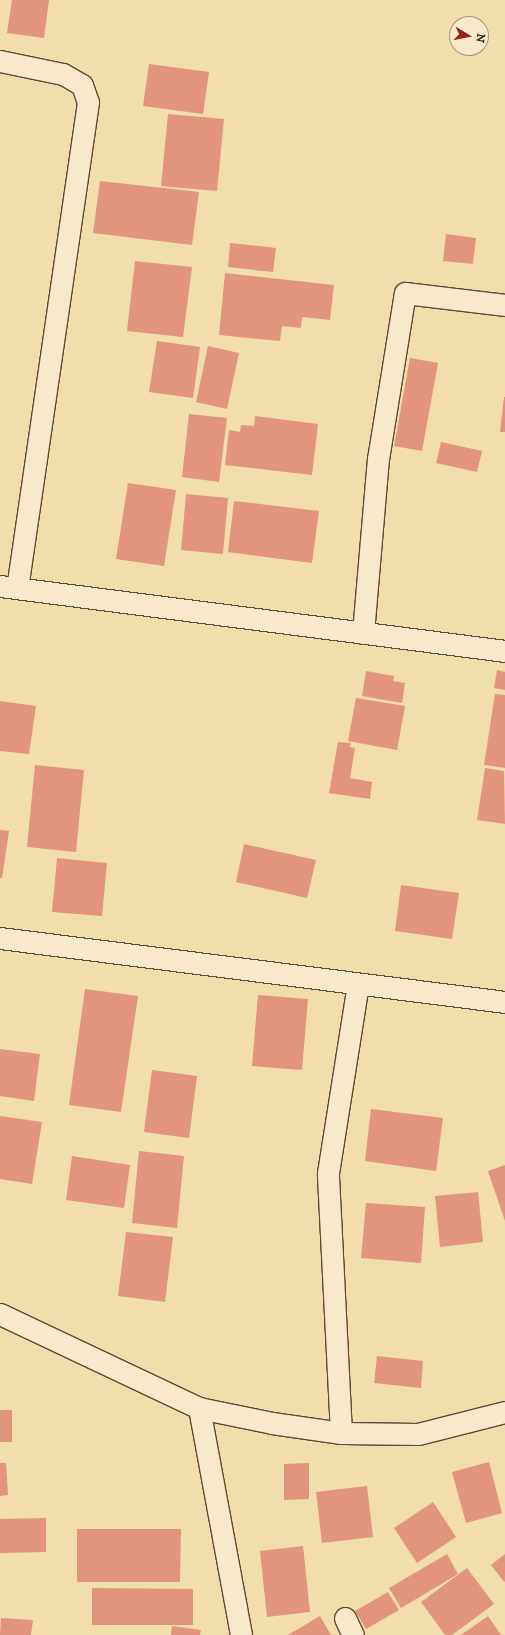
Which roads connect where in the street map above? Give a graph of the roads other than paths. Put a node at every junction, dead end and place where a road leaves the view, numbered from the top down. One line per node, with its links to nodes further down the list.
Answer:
1 (0, 62): 3 (street)
2 (505, 305): 4 (street)
3 (8, 587): 4 (street)
4 (363, 633): 5 (street)
5 (505, 651)
6 (0, 938): 7 (street)
7 (358, 984): 8 (street); 12 (street)
8 (505, 1002)
9 (0, 1314): 10 (street)
10 (199, 1408): 12 (street); 13 (street)
11 (505, 1412): 12 (street)
12 (340, 1434)
13 (241, 1635)

